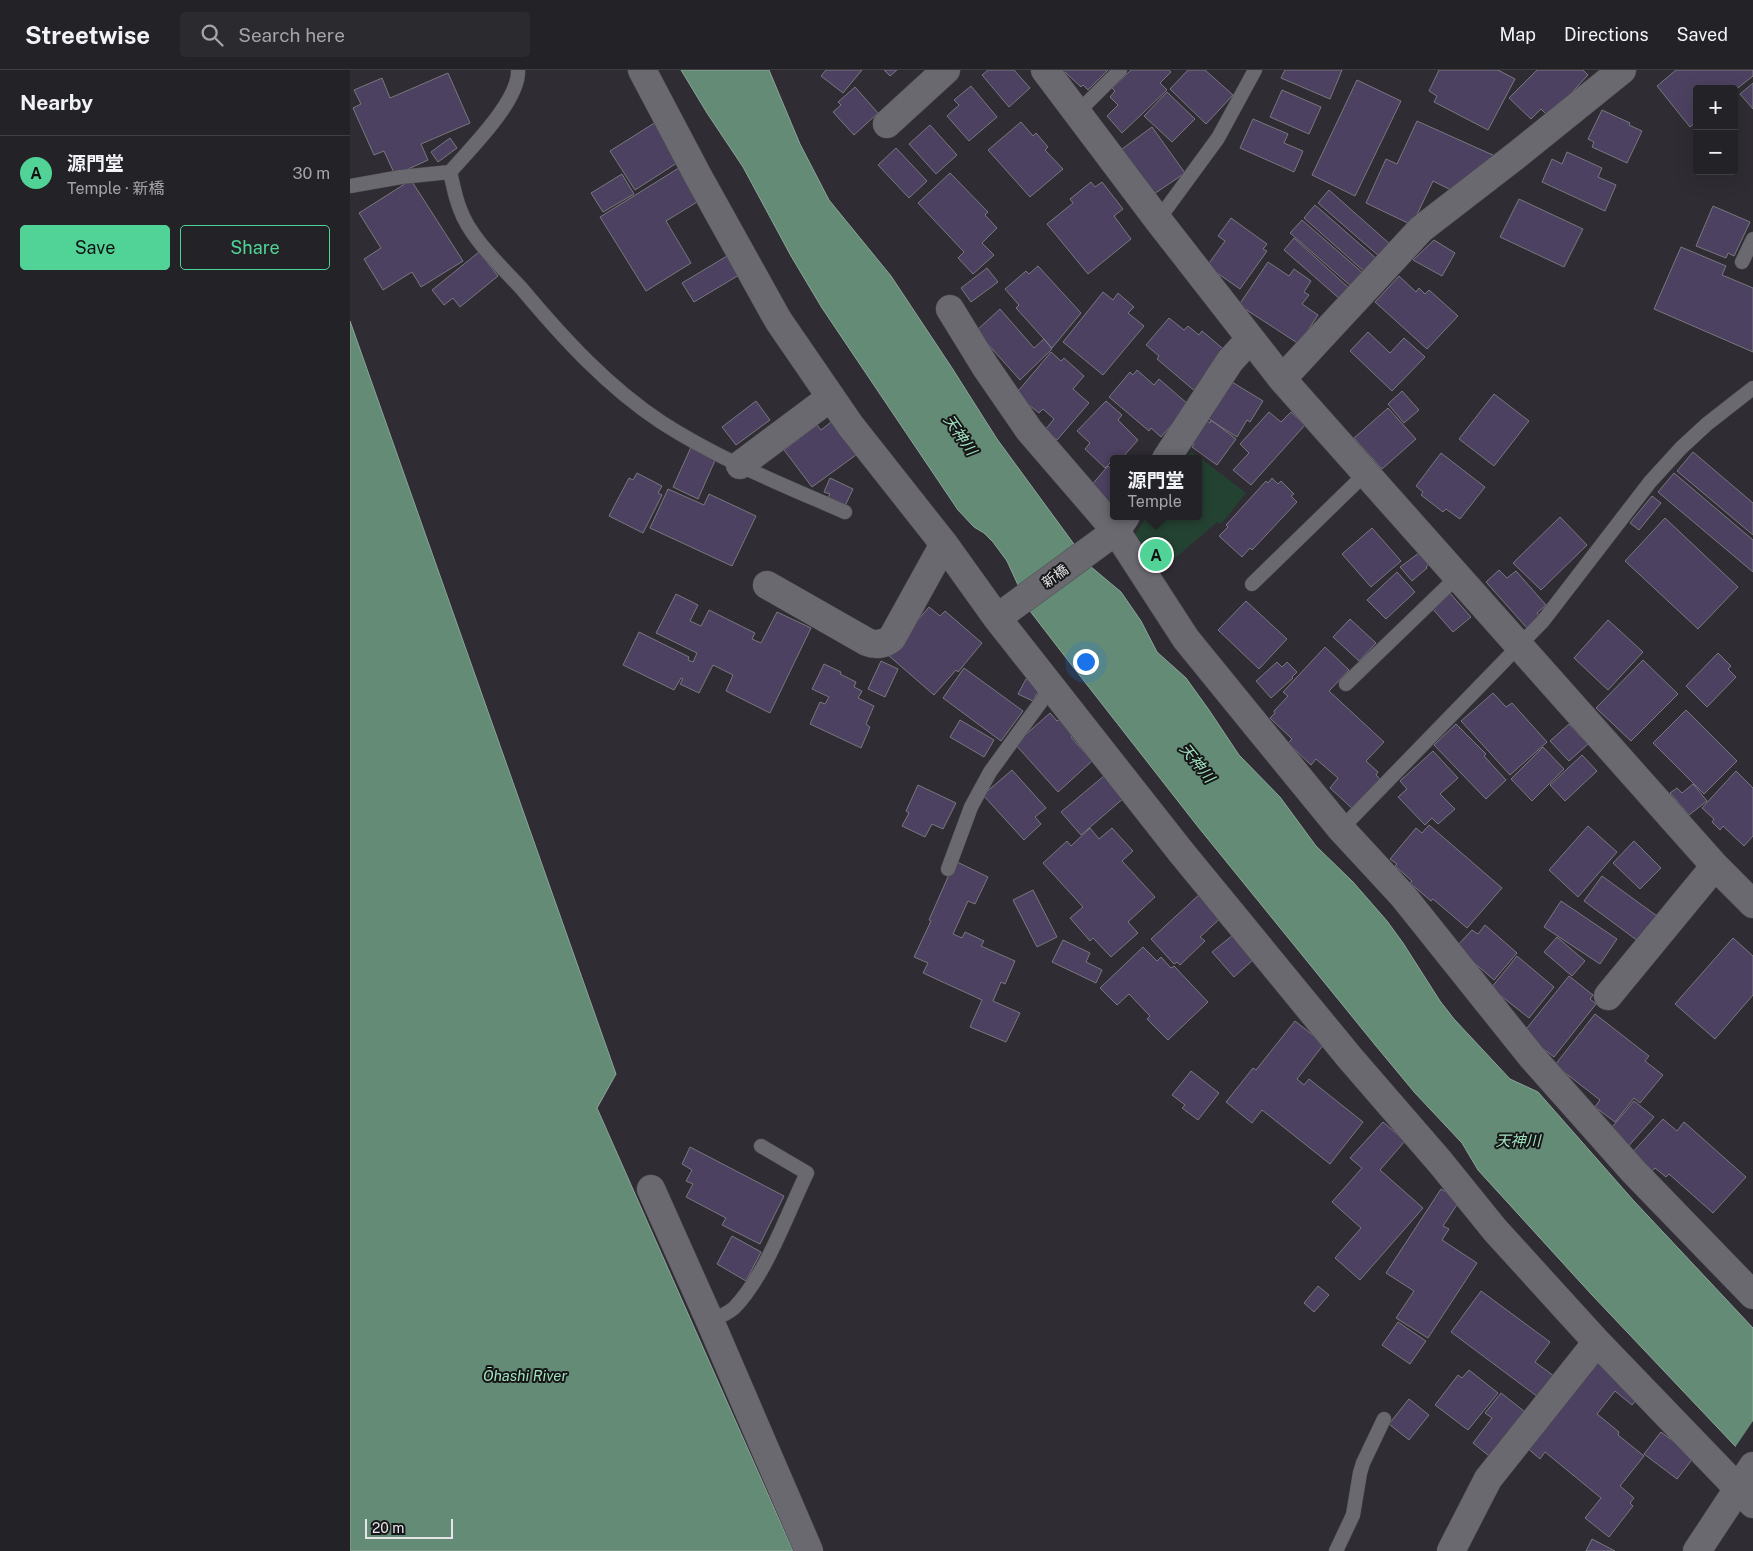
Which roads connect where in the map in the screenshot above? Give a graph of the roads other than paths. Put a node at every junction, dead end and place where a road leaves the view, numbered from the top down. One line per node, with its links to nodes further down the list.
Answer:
1 (642, 70): 19 (street)
2 (946, 70): 9 (street)
3 (1045, 70): 8 (street)
4 (1120, 70): 8 (lane)
5 (1255, 70): 12 (lane)
6 (1622, 70): 17 (street)
7 (519, 71): 10 (lane)
8 (1077, 113): 12 (street)
9 (887, 124)
10 (450, 172): 11 (lane); 21 (lane)
11 (350, 186)
12 (1158, 220): 16 (street)
13 (1753, 239): 14 (lane)
14 (1742, 262)
15 (950, 309): 24 (street)
16 (1250, 338): 17 (street); 20 (street)
17 (1282, 379): 22 (street)
18 (1753, 388): 30 (lane)
19 (831, 397): 21 (street); 25 (street)
20 (1169, 455)
21 (740, 465): 23 (lane)
22 (1366, 473): 26 (street); 27 (lane)
23 (845, 512)
24 (1117, 528): 29 (street, 新橋); 33 (street)
25 (944, 544): 28 (street); 29 (street)
26 (1458, 576): 30 (street); 31 (lane)
27 (1252, 584)
28 (767, 585)
29 (1000, 617): 32 (street)
30 (1518, 645): 33 (lane); 34 (street)
31 (1346, 684)
32 (1051, 688): 35 (lane); 42 (street)
33 (1341, 829): 40 (street)
34 (1715, 866): 36 (street); 37 (street)
35 (948, 869)
36 (1753, 904)
37 (1608, 996)
38 (760, 1146): 41 (lane)
39 (652, 1190): 41 (street)
40 (1753, 1295)
41 (710, 1321): 45 (street)
42 (1597, 1342): 44 (street); 47 (street)
43 (1384, 1418): 46 (lane)
44 (1747, 1484): 48 (street)
45 (809, 1551)
46 (1336, 1551)
47 (1451, 1551)
48 (1697, 1551)

